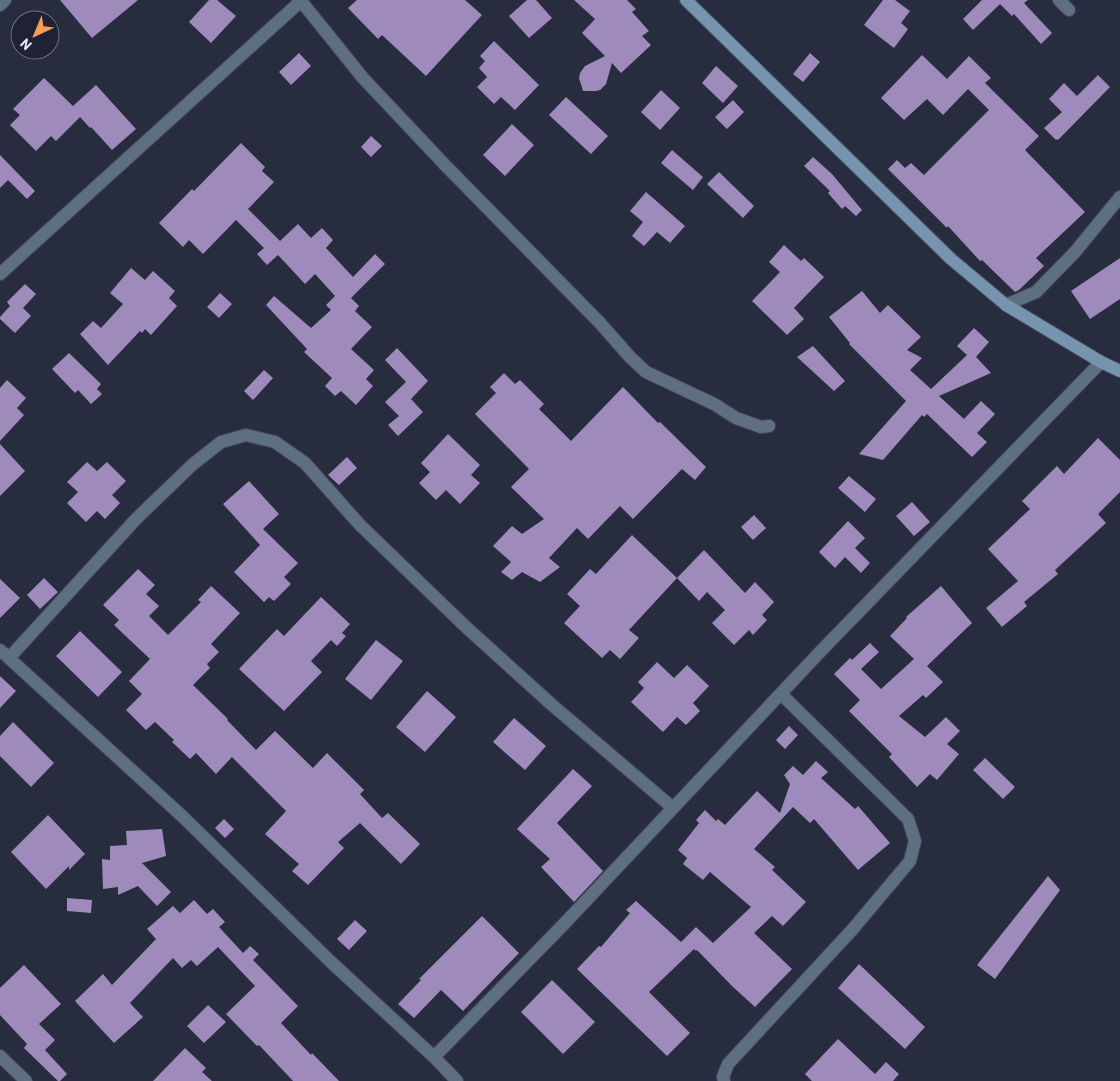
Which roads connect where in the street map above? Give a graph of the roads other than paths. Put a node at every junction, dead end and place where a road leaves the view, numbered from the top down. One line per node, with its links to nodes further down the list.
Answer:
1 (5, 0): 5 (street)
2 (686, 0): 9 (street)
3 (1059, 0): 6 (street)
4 (302, 1): 8 (street); 12 (street)
5 (0, 5)
6 (1068, 10)
7 (1120, 197): 9 (street)
8 (0, 274)
9 (1006, 305): 10 (street)
10 (1101, 362): 11 (street); 14 (street)
11 (1120, 371)
12 (769, 426)
13 (4, 654): 15 (street); 17 (street)
14 (781, 694): 15 (street); 20 (street)
15 (673, 808): 17 (street)
16 (0, 1056): 18 (street)
17 (434, 1057): 19 (street)
18 (26, 1081)
19 (457, 1081)
20 (724, 1081)

